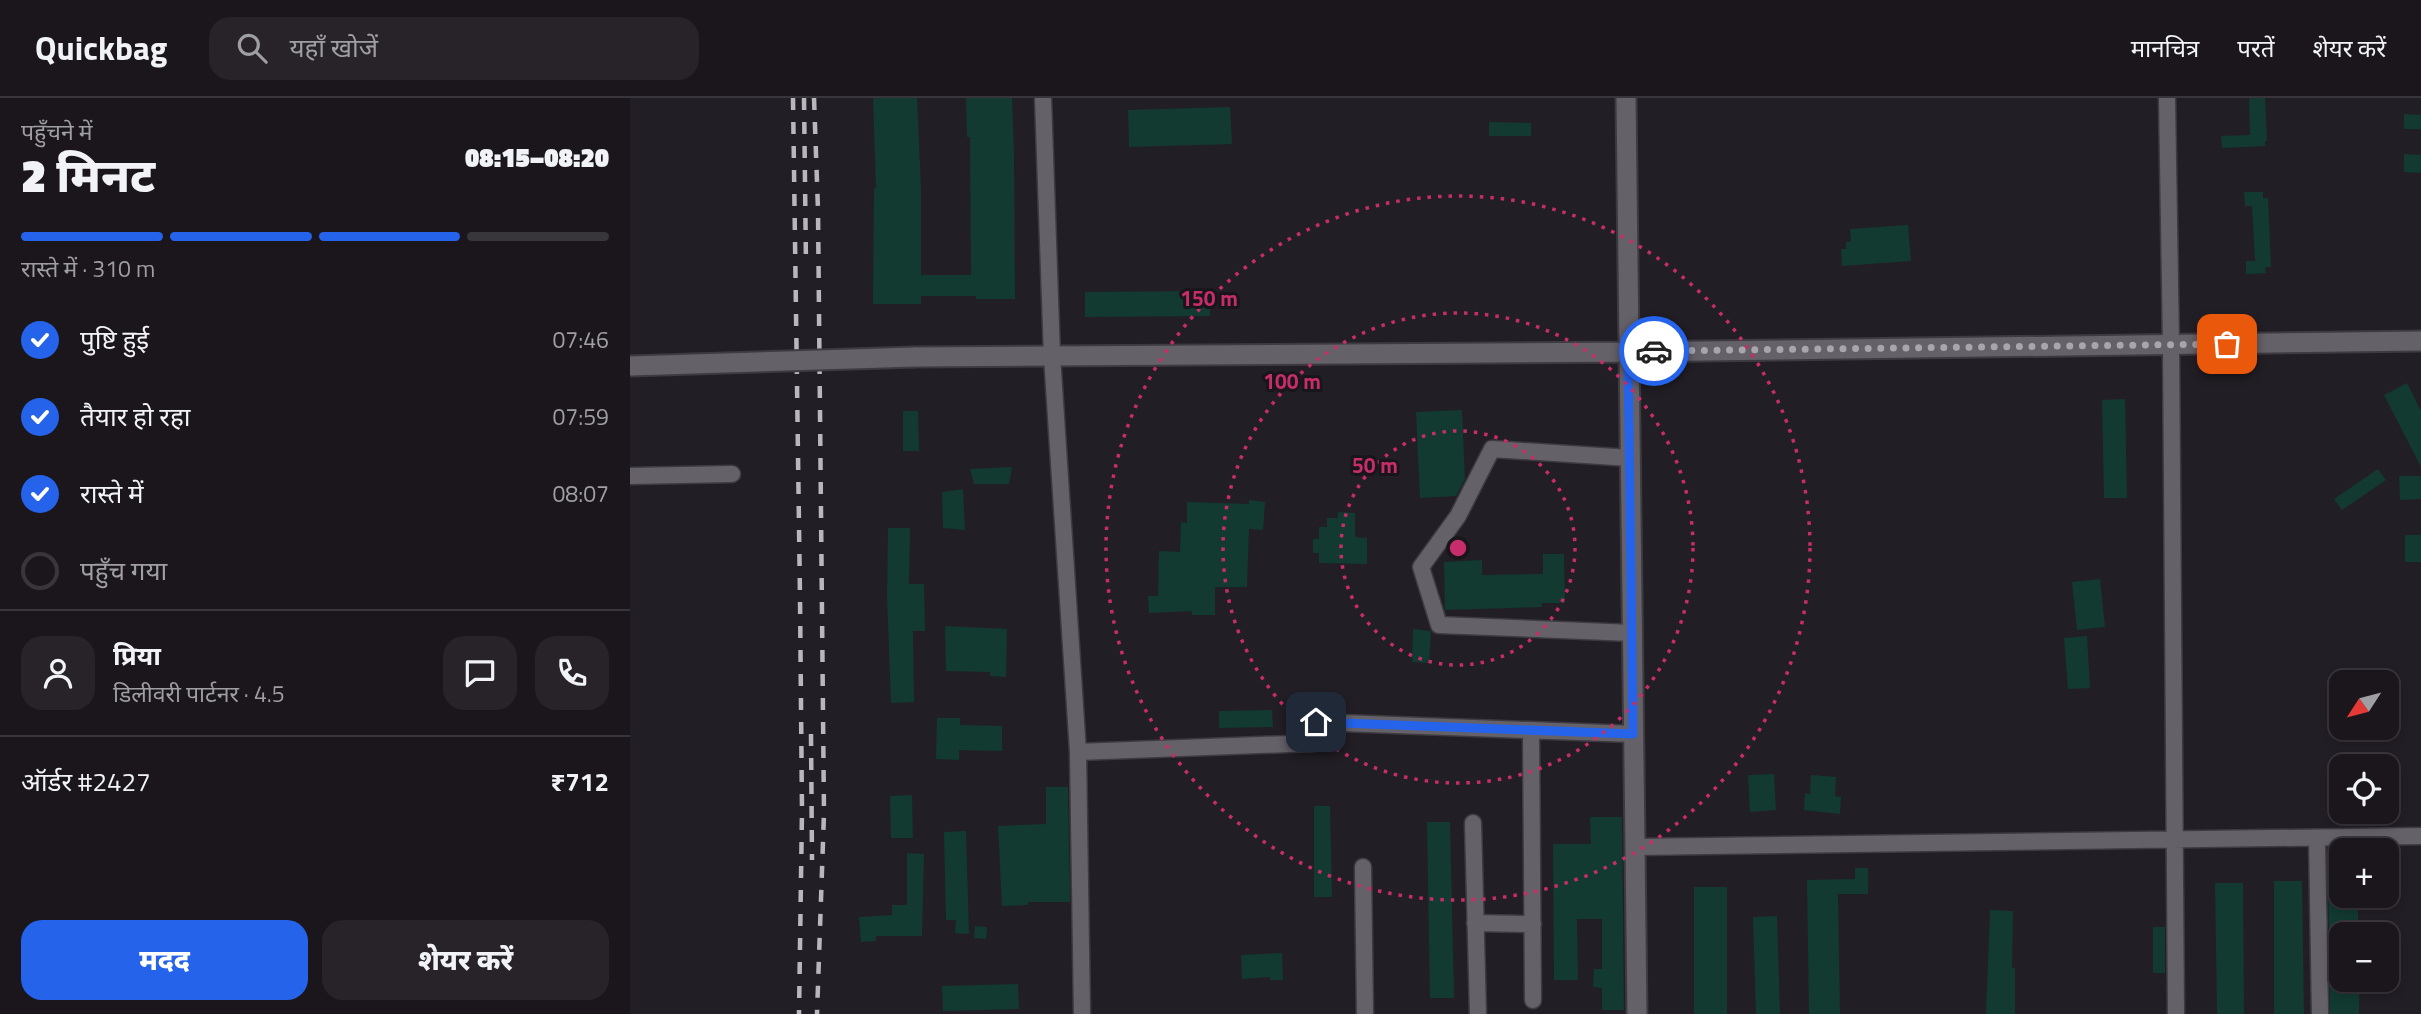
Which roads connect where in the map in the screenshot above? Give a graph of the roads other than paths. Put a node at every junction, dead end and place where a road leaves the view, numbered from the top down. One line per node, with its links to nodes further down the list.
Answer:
1 (1043, 98): 7 (street)
2 (1626, 98): 6 (street)
3 (2167, 98): 5 (street)
4 (2421, 341): 5 (street)
5 (2171, 345): 6 (street); 21 (street)
6 (1628, 352): 7 (street); 9 (street)
7 (1052, 356): 8 (street, bridge); 17 (street)
8 (630, 366)
9 (1629, 458): 12 (street); 12 (street)
10 (732, 474): 11 (street)
11 (630, 476)
12 (1632, 634): 15 (street)
13 (1316, 722): 14 (street)
14 (1531, 730): 15 (street); 25 (street)
15 (1633, 734): 22 (street)
16 (1314, 743): 17 (street)
17 (1077, 752): 27 (street)
18 (1473, 823): 24 (street)
19 (2421, 836): 20 (street)
20 (2317, 838): 21 (street); 32 (street)
21 (2176, 840): 22 (street); 31 (street)
22 (1635, 847): 30 (street)
23 (1363, 867): 28 (street)
24 (1475, 923): 25 (street); 29 (street)
25 (1533, 924): 26 (street)
26 (1534, 1000)
27 (1082, 1014)
28 (1365, 1014)
29 (1478, 1014)
30 (1637, 1014)
31 (2176, 1014)
32 (2320, 1014)

